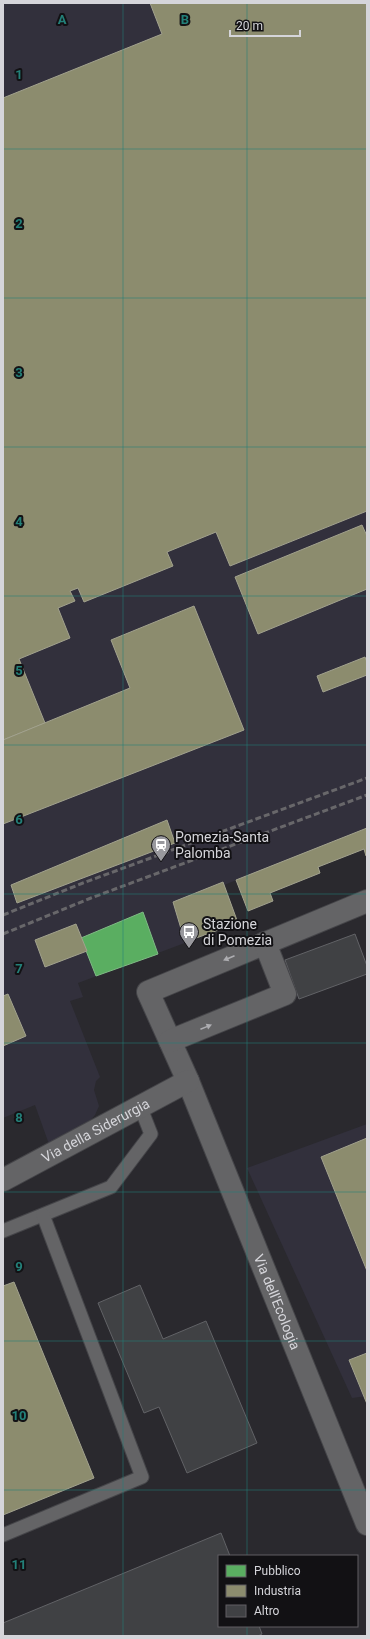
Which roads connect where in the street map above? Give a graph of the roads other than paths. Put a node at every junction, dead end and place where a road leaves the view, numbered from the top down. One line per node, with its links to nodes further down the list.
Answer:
1 (367, 901): 2 (street)
2 (265, 943): 3 (street, one-way to 2); 3 (street, Via dell'Ecologia, one-way to 3)
3 (170, 1042): 4 (street, Via dell'Ecologia)
4 (188, 1081): 5 (street, Via della Siderurgia); 9 (street, Via dell'Ecologia)
5 (140, 1106): 6 (street, Via della Siderurgia); 7 (lane)
6 (3, 1180)
7 (42, 1215): 8 (lane); 10 (lane)
8 (3, 1231)
9 (367, 1524)
10 (3, 1535)

